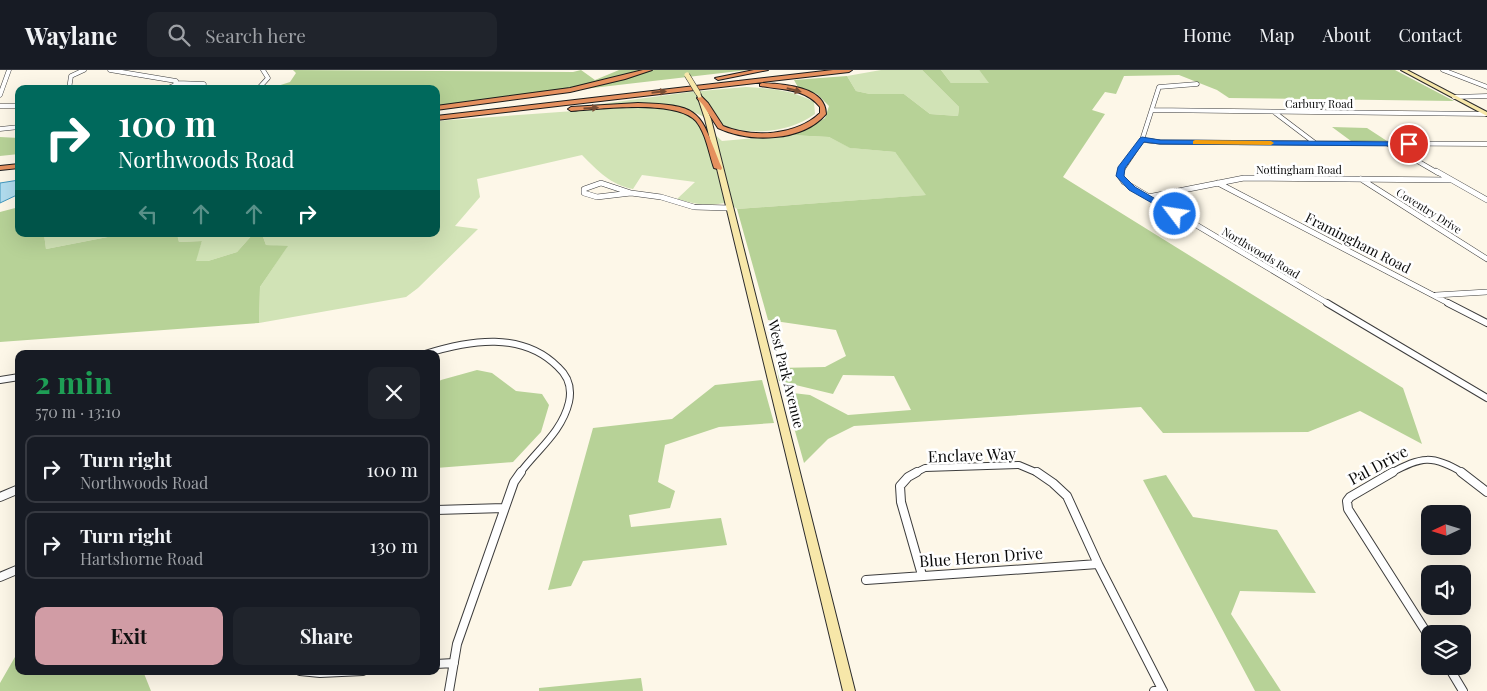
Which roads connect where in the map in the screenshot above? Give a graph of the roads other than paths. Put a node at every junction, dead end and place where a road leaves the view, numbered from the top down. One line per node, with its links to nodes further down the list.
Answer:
1 (9, 70): 15 (street)
2 (71, 70): 13 (street)
3 (110, 70): 14 (street)
4 (131, 70): 14 (street)
5 (263, 70): 23 (street)
6 (649, 70): 32 (highway)
7 (682, 70): 26 (street, West Park Avenue, bridge)
8 (765, 70): 18 (highway)
9 (796, 70): 18 (highway)
10 (849, 70): 18 (highway)
11 (1403, 70): 28 (street)
12 (1442, 70): 24 (street)
13 (82, 71): 20 (street)
14 (123, 73): 17 (street)
15 (6, 77): 16 (street); 25 (street)
16 (0, 78)
17 (177, 83): 21 (street); 22 (street)
18 (709, 83): 26 (highway, one-way to 26); 34 (highway)
19 (1197, 84): 31 (street, Northwoods Road)
20 (70, 85)
21 (175, 85)
22 (203, 85)
23 (262, 85)
24 (1487, 87)
25 (0, 95)
26 (699, 95): 47 (street, West Park Avenue)
27 (1487, 96): 28 (street)
28 (1454, 97): 36 (street)
29 (0, 106): 30 (street)
30 (15, 106)
31 (1152, 110): 33 (street, Carbury Road); 39 (street, Northwoods Road)
32 (440, 112)
33 (1274, 112): 36 (street, Carbury Road); 40 (street)
34 (440, 113)
35 (440, 113): 47 (highway, one-way to 47)
36 (1486, 114)
37 (15, 127): 38 (street)
38 (0, 129)
39 (1142, 140): 40 (street); 52 (street, Northwoods Road)
40 (1315, 143): 41 (street)
41 (1387, 144): 42 (street); 49 (street)
42 (1487, 144)
43 (15, 159): 44 (highway)
44 (0, 161)
45 (15, 166): 46 (highway)
46 (0, 168)
47 (718, 168): 54 (street, West Park Avenue)
48 (1361, 179): 49 (street, Nottingham Road); 50 (street, Nottingham Road); 55 (street, Coventry Drive)
49 (1452, 180): 53 (street)
50 (1218, 183): 52 (street, Nottingham Road); 57 (street, Framingham Road)
51 (631, 193): 51 (street); 54 (street)
52 (1148, 198): 62 (street, Northwoods Road)
53 (1487, 200)
54 (729, 208): 78 (street, West Park Avenue)
55 (1487, 259)
56 (1487, 292): 57 (street)
57 (1435, 295): 58 (street, Framingham Road)
58 (1487, 322)
59 (436, 350): 66 (street)
60 (15, 378): 61 (street)
61 (0, 380)
62 (1485, 396)
63 (15, 490): 65 (street)
64 (1487, 492): 73 (street, Pal Drive)
65 (0, 496)
66 (504, 508): 67 (street); 74 (street)
67 (440, 510)
68 (1098, 564): 70 (street, Blue Heron Drive); 70 (street, Enclave Way); 80 (street, Enclave Way)
69 (15, 572): 71 (street)
70 (922, 575): 72 (street, Blue Heron Drive)
71 (0, 578)
72 (866, 580)
73 (1422, 625)
74 (454, 662): 75 (street); 77 (street)
75 (440, 664)
76 (1453, 675): 81 (street)
77 (449, 691)
78 (849, 691)
79 (1154, 691): 80 (street)
80 (1163, 691)
81 (1463, 691)

